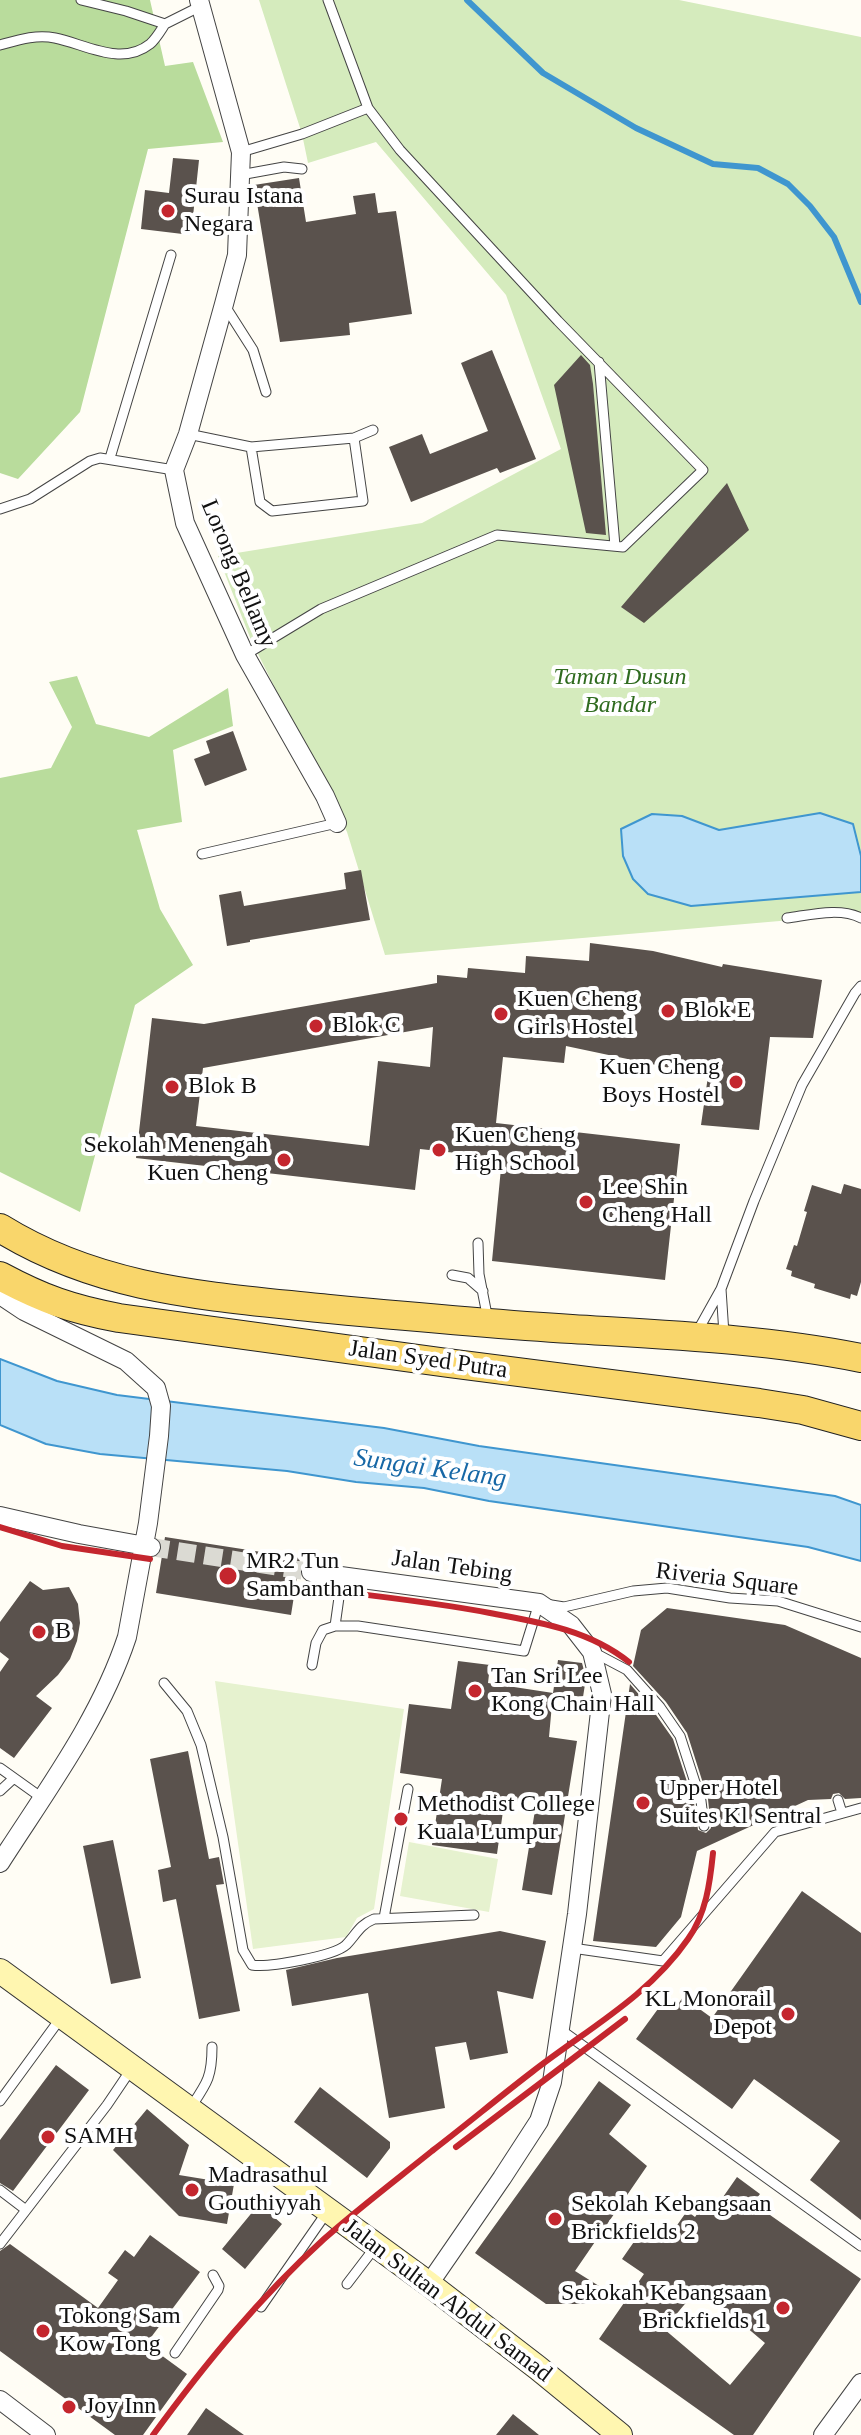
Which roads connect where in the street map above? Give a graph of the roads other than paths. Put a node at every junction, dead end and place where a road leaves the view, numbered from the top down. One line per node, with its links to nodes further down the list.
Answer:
1 (81, 0): 4 (lane)
2 (328, 0): 6 (lane)
3 (199, 3): 4 (lane); 7 (street)
4 (165, 24): 5 (lane)
5 (0, 45)
6 (368, 108): 7 (lane); 12 (lane)
7 (241, 152): 9 (street)
8 (302, 169): 9 (lane)
9 (240, 175): 11 (street)
10 (171, 255): 18 (lane)
11 (224, 304): 13 (lane); 15 (street)
12 (599, 362): 21 (lane); 21 (lane)
13 (266, 392)
14 (373, 430): 16 (lane)
15 (188, 434): 17 (lane); 19 (street)
16 (354, 438): 17 (lane); 17 (lane)
17 (251, 447)
18 (110, 458): 19 (lane); 20 (lane)
19 (174, 470): 22 (street, Lorong Bellamy)
20 (0, 509)
21 (615, 546): 22 (lane)
22 (245, 655): 23 (street, Lorong Bellamy)
23 (337, 823): 24 (lane, Lorong Bellamy)
24 (202, 854)
25 (787, 918): 26 (lane)
26 (861, 918)
27 (861, 986): 32 (lane)
28 (0, 1228): 35 (main road, Jalan Syed Putra)
29 (478, 1243): 33 (lane)
30 (452, 1275): 33 (lane)
31 (0, 1276): 39 (main road, Jalan Syed Putra)
32 (721, 1289): 36 (lane); 37 (lane)
33 (483, 1291): 35 (lane)
34 (0, 1295): 41 (street)
35 (489, 1324): 36 (main road, Jalan Syed Putra)
36 (695, 1337): 37 (main road, Jalan Syed Putra)
37 (724, 1339): 38 (main road, Jalan Syed Putra)
38 (861, 1358)
39 (861, 1426)
40 (0, 1516): 41 (street)
41 (147, 1546): 54 (street)
42 (311, 1572): 43 (street, Jalan Tebing)
43 (342, 1576): 44 (street, Jalan Tebing); 45 (lane)
44 (539, 1603): 45 (lane); 46 (lane, Riveria Square); 47 (street)
45 (335, 1626): 48 (lane)
46 (861, 1627)
47 (592, 1652): 58 (lane); 62 (street)
48 (312, 1665)
49 (164, 1683): 61 (lane)
50 (7, 1773): 51 (lane); 53 (lane); 54 (lane)
51 (0, 1782)
52 (408, 1789): 61 (lane)
53 (0, 1791)
54 (42, 1798): 59 (street)
55 (838, 1800): 57 (lane)
56 (861, 1808): 57 (lane)
57 (842, 1813): 62 (lane)
58 (704, 1826)
59 (0, 1863)
60 (474, 1915): 61 (lane)
61 (384, 1918)
62 (572, 1948): 65 (street)
63 (0, 1971): 64 (main road, Jalan Sultan Abdul Samad)
64 (62, 2016): 67 (main road, Jalan Sultan Abdul Samad); 68 (lane)
65 (561, 2030): 75 (lane); 78 (street)
66 (212, 2047): 69 (lane)
67 (132, 2068): 69 (main road, Jalan Sultan Abdul Samad); 71 (lane)
68 (0, 2101)
69 (189, 2110): 72 (main road, Jalan Sultan Abdul Samad)
70 (0, 2190): 71 (lane)
71 (26, 2210): 73 (lane)
72 (327, 2212): 74 (main road, Jalan Sultan Abdul Samad); 79 (lane)
73 (0, 2244)
74 (376, 2246): 77 (lane); 78 (main road, Jalan Sultan Abdul Samad)
75 (861, 2246)
76 (213, 2275): 80 (lane)
77 (347, 2284)
78 (429, 2284): 84 (main road, Jalan Sultan Abdul Samad)
79 (261, 2307)
80 (175, 2353)
81 (861, 2383): 85 (street)
82 (0, 2400): 83 (street)
83 (46, 2435)
84 (620, 2435)
85 (823, 2435)

